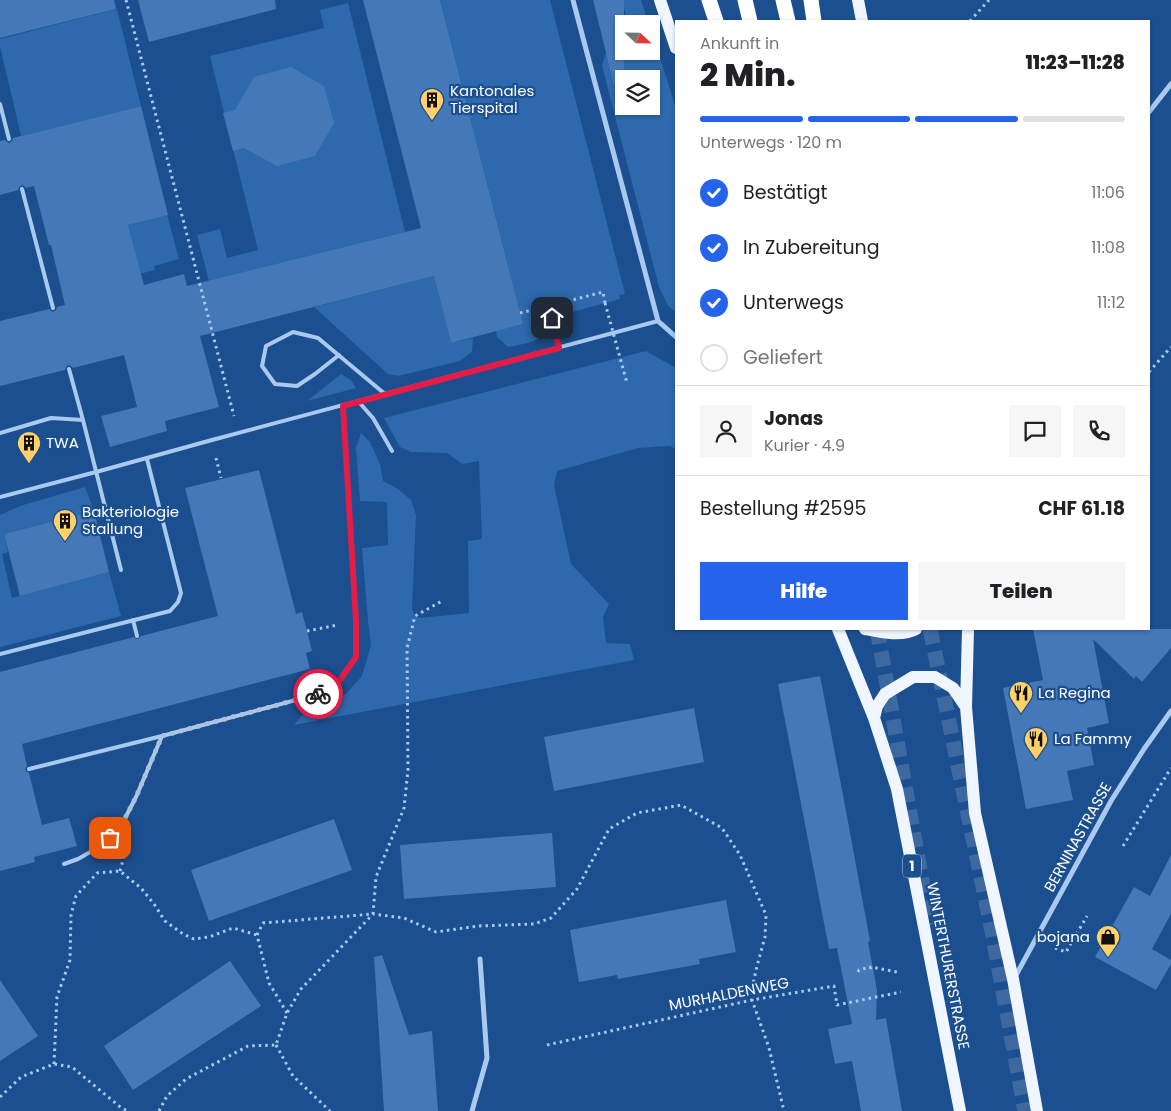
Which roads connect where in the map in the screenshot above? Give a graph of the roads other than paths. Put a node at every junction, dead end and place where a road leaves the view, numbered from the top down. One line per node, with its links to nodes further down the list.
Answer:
1 (573, 0): 21 (street)
2 (660, 0): 13 (main road)
3 (709, 0): 8 (highway)
4 (745, 0): 9 (highway)
5 (784, 0): 10 (highway)
6 (811, 0): 11 (highway)
7 (858, 0): 12 (main road)
8 (716, 20)
9 (750, 20)
10 (788, 20)
11 (814, 20)
12 (862, 20)
13 (675, 45)
14 (1171, 84): 16 (street)
15 (0, 104): 17 (lane)
16 (1150, 111)
17 (9, 139)
18 (22, 189): 19 (lane)
19 (53, 308)
20 (552, 318): 23 (lane)
21 (658, 321): 22 (street); 23 (lane)
22 (675, 336)
23 (559, 348): 26 (lane)
24 (339, 355): 24 (lane); 26 (lane)
25 (70, 369): 29 (lane)
26 (385, 394): 27 (lane)
27 (358, 401): 28 (lane); 31 (lane)
28 (343, 406): 32 (lane); 46 (lane)
29 (83, 420): 30 (lane); 33 (lane)
30 (0, 433)
31 (392, 451)
32 (146, 459): 33 (lane); 36 (lane)
33 (96, 472): 34 (lane); 35 (lane)
34 (0, 496)
35 (120, 570)
36 (133, 620): 41 (lane); 42 (lane)
37 (838, 630): 45 (main road, WINTERTHURERSTRASSE / 1)
38 (871, 630): 39 (main road)
39 (914, 630)
40 (968, 630): 43 (main road)
41 (137, 636)
42 (0, 654)
43 (966, 707): 45 (main road); 50 (main road)
44 (1171, 711): 50 (street, BERNINASTRASSE)
45 (874, 718): 52 (main road, WINTERTHURERSTRASSE / 1)
46 (162, 736): 47 (lane); 48 (lane)
47 (29, 769)
48 (64, 864)
49 (480, 959): 51 (street)
50 (1014, 979): 53 (main road)
51 (472, 1111)
52 (960, 1111)
53 (1037, 1111)

